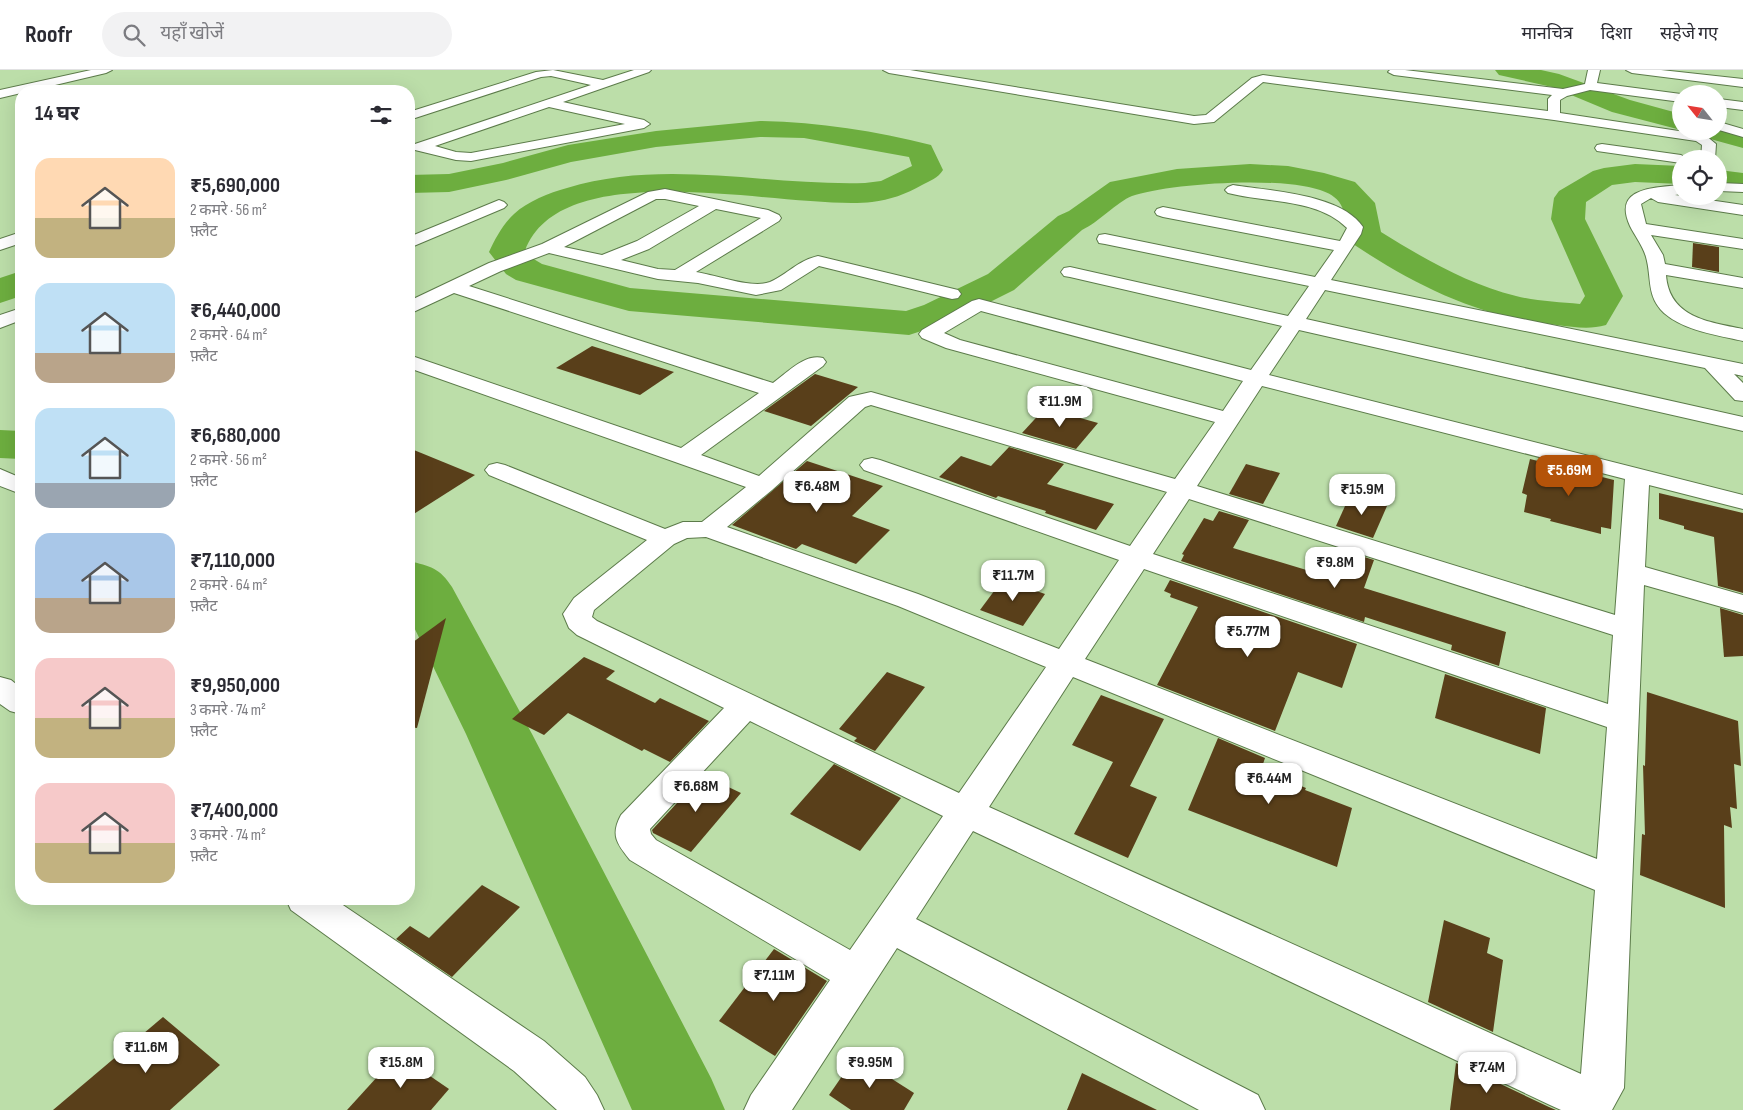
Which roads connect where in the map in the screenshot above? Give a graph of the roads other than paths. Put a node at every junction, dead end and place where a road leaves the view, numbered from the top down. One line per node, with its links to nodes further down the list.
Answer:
1 (106, 70): 9 (street)
2 (646, 70): 8 (street)
3 (889, 70): 19 (street)
4 (1594, 70): 10 (street)
5 (1632, 70): 7 (street)
6 (1394, 72): 12 (street)
7 (1743, 83)
8 (605, 84): 15 (street); 18 (street)
9 (40, 85)
10 (1584, 88): 12 (street); 14 (street)
11 (15, 91): 13 (street)
12 (1562, 93): 19 (street)
13 (0, 94)
14 (1672, 97)
15 (549, 103): 22 (street); 22 (street)
16 (1728, 104): 17 (street)
17 (1743, 106)
18 (415, 114)
19 (1554, 116): 24 (street)
20 (1728, 129): 21 (street)
21 (1743, 133)
22 (415, 146)
23 (1602, 148): 25 (street)
24 (1709, 150)
25 (1672, 158)
26 (1727, 187): 27 (street)
27 (1743, 188)
28 (1233, 190): 42 (street)
29 (1672, 191): 30 (street)
30 (1644, 195): 33 (street); 35 (street)
31 (713, 204): 41 (street); 43 (street); 46 (street)
32 (499, 205): 38 (street)
33 (1743, 210)
34 (1163, 212): 42 (street)
35 (1640, 228): 39 (street); 44 (street)
36 (15, 239): 40 (street)
37 (1105, 239): 47 (street)
38 (415, 240)
39 (1743, 244)
40 (0, 245)
41 (548, 248): 43 (street); 49 (street)
42 (1344, 248): 47 (street)
43 (603, 261): 46 (street)
44 (1657, 268): 48 (street); 55 (street)
45 (1070, 272): 54 (street)
46 (678, 276): 50 (street)
47 (1320, 283): 54 (street); 57 (street)
48 (1743, 283)
49 (452, 287): 51 (street); 61 (street)
50 (952, 294)
51 (415, 305)
52 (15, 316): 53 (street)
53 (0, 322)
54 (1293, 323): 60 (street); 64 (street)
55 (1743, 335)
56 (816, 362): 61 (street)
57 (1711, 363): 59 (street); 62 (street)
58 (415, 364): 65 (street)
59 (1743, 370)
60 (1256, 378): 63 (street); 63 (street); 69 (street)
61 (775, 391): 65 (street)
62 (1743, 395)
63 (1228, 419): 72 (street)
64 (1743, 424)
65 (684, 457): 71 (street)
66 (872, 465): 76 (street)
67 (6, 470): 70 (street)
68 (497, 470): 75 (street)
69 (1637, 475): 73 (street); 77 (street)
70 (15, 480)
71 (763, 485): 72 (street); 74 (street)
72 (1182, 489): 76 (street); 79 (street)
73 (1743, 502)
74 (709, 529): 75 (street); 80 (street)
75 (665, 538): 83 (street)
76 (1136, 557): 80 (street); 84 (street)
77 (1632, 572): 78 (street); 79 (street)
78 (1743, 604)
79 (1627, 628): 84 (street)
80 (1066, 662): 85 (street); 86 (street)
81 (0, 688): 82 (street)
82 (15, 699)
83 (747, 704): 85 (street); 89 (street)
84 (1622, 720): 86 (street)
85 (966, 812): 86 (street); 88 (street)
86 (1613, 881)
87 (313, 905): 90 (street)
88 (890, 925): 89 (street); 92 (street)
89 (857, 975): 91 (street)
90 (582, 1110)
91 (766, 1110)
92 (1244, 1110)

